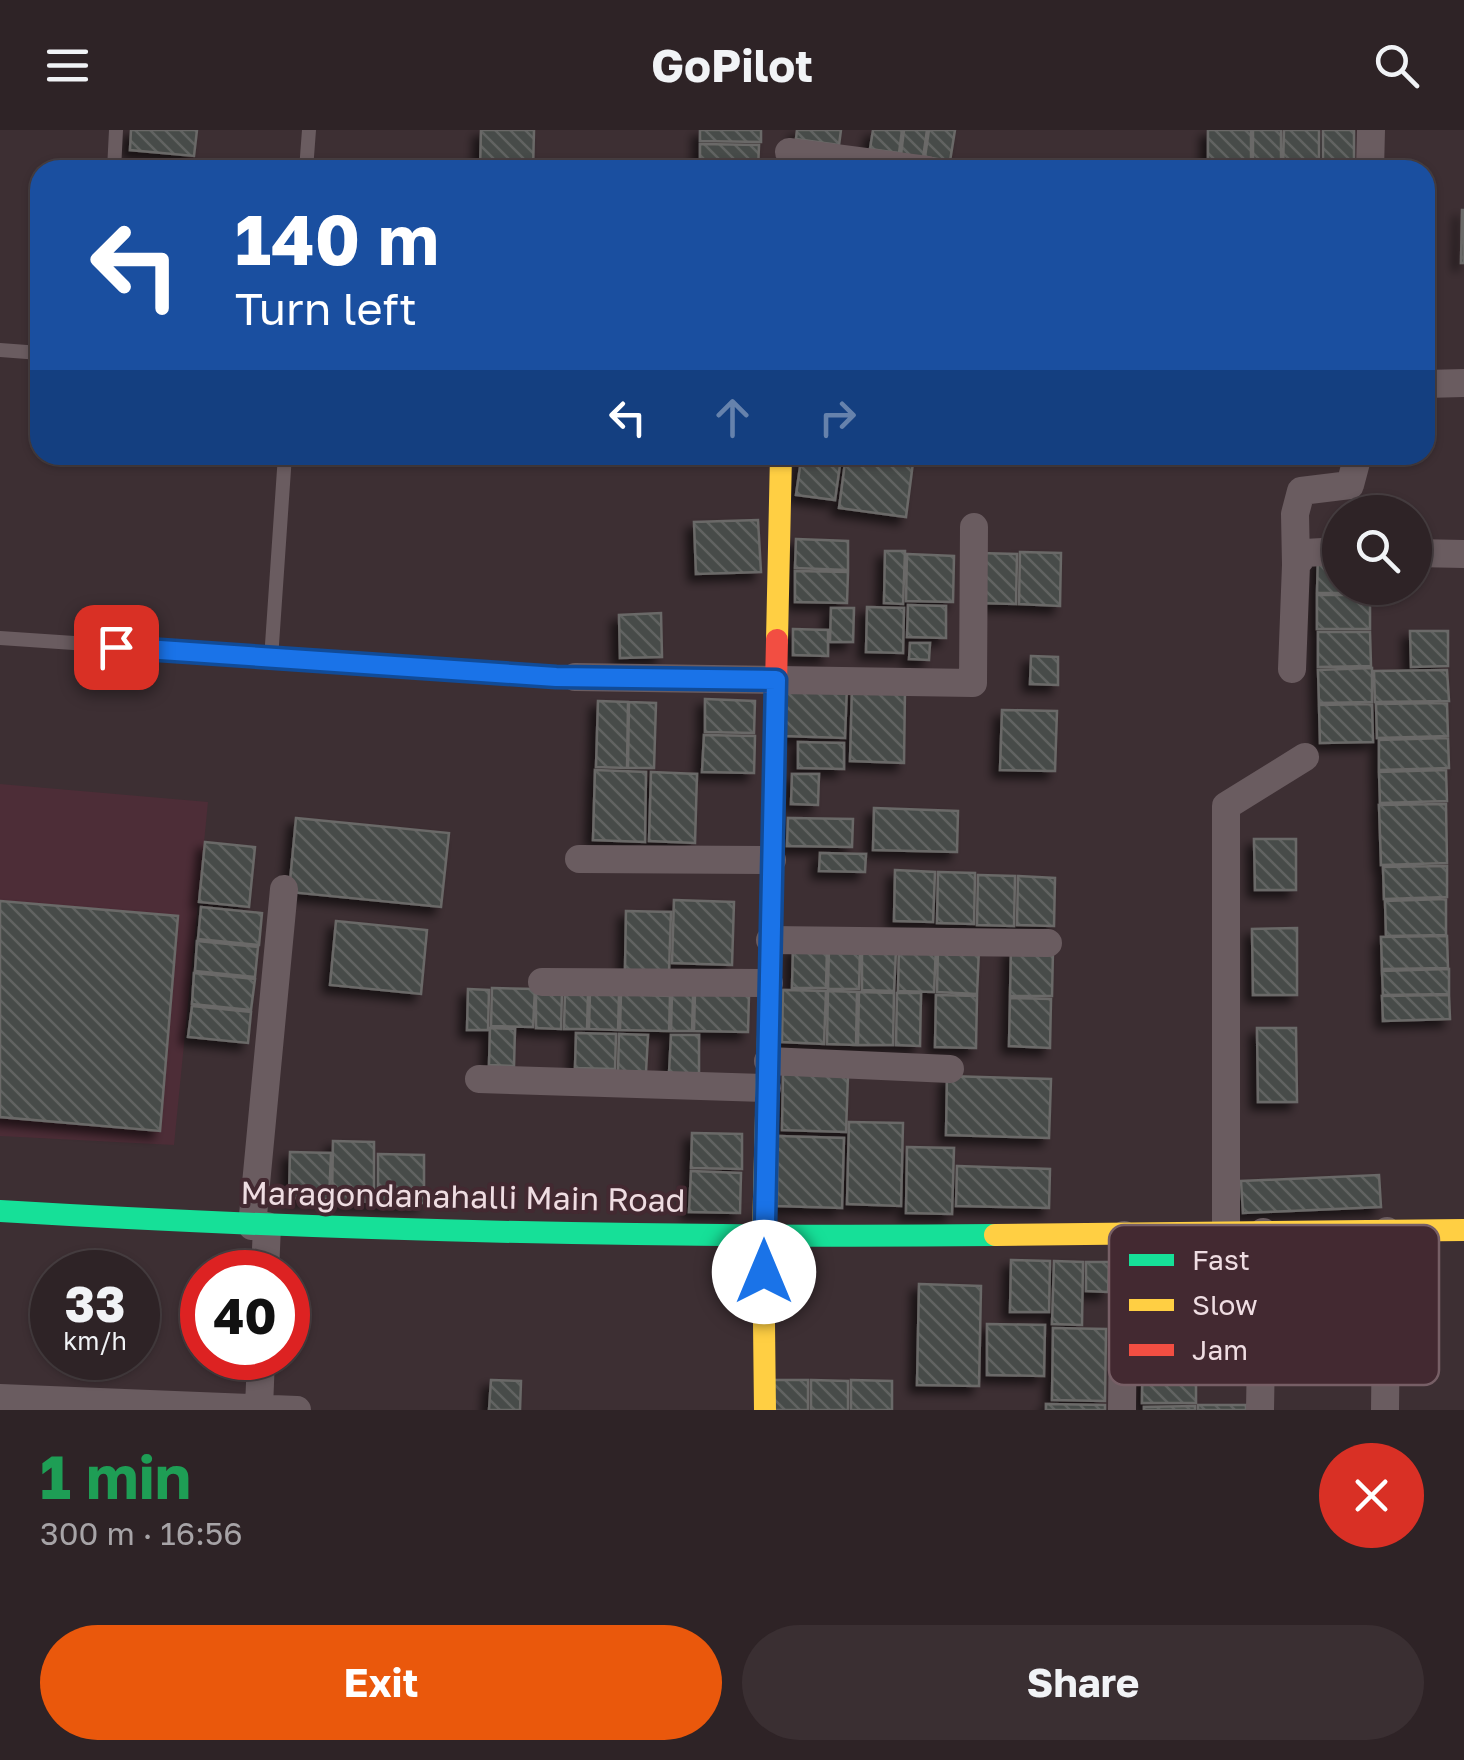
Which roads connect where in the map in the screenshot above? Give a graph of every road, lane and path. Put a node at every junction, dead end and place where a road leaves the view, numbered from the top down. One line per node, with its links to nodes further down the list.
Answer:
1 (116, 130): 5 (lane)
2 (308, 130): 6 (lane)
3 (1370, 130): 8 (street)
4 (789, 151): 7 (street)
5 (114, 160)
6 (306, 160)
7 (854, 160)
8 (1370, 160)
9 (0, 350): 10 (lane)
10 (30, 352)
11 (1464, 382): 12 (street)
12 (1435, 383)
13 (284, 465): 22 (lane)
14 (782, 465): 25 (street)
15 (1355, 465): 20 (street)
16 (974, 526): 25 (street)
17 (1322, 552): 20 (street)
18 (1432, 553): 19 (street)
19 (1464, 554)
20 (1296, 564): 23 (street)
21 (0, 638): 22 (lane)
22 (271, 659): 24 (lane)
23 (1292, 668)
24 (575, 678): 25 (street)
25 (776, 680): 28 (street)
26 (1305, 757): 38 (street)
27 (579, 859): 28 (street)
28 (772, 860): 30 (street)
29 (284, 889): 39 (street)
30 (770, 940): 31 (street); 33 (street)
31 (1048, 943)
32 (542, 982): 33 (street)
33 (769, 983): 35 (street)
34 (950, 1069): 35 (street)
35 (767, 1074): 36 (street); 43 (street)
36 (478, 1079)
37 (0, 1211): 39 (street, Maragondanahalli Main Road)
38 (1226, 1225)
39 (259, 1226): 43 (street, Maragondanahalli Main Road); 44 (street)
40 (1439, 1230): 41 (street, Maragondanahalli Main Road)
41 (1464, 1230)
42 (1109, 1235): 43 (street, Maragondanahalli Main Road)
43 (764, 1237): 52 (street)
44 (262, 1250)
45 (261, 1380): 50 (street)
46 (1122, 1385): 53 (street)
47 (1260, 1385): 54 (street)
48 (1385, 1385): 55 (street)
49 (0, 1398): 50 (street)
50 (259, 1408): 51 (street)
51 (298, 1410)
52 (765, 1410)
53 (1122, 1410)
54 (1260, 1410)
55 (1385, 1410)

